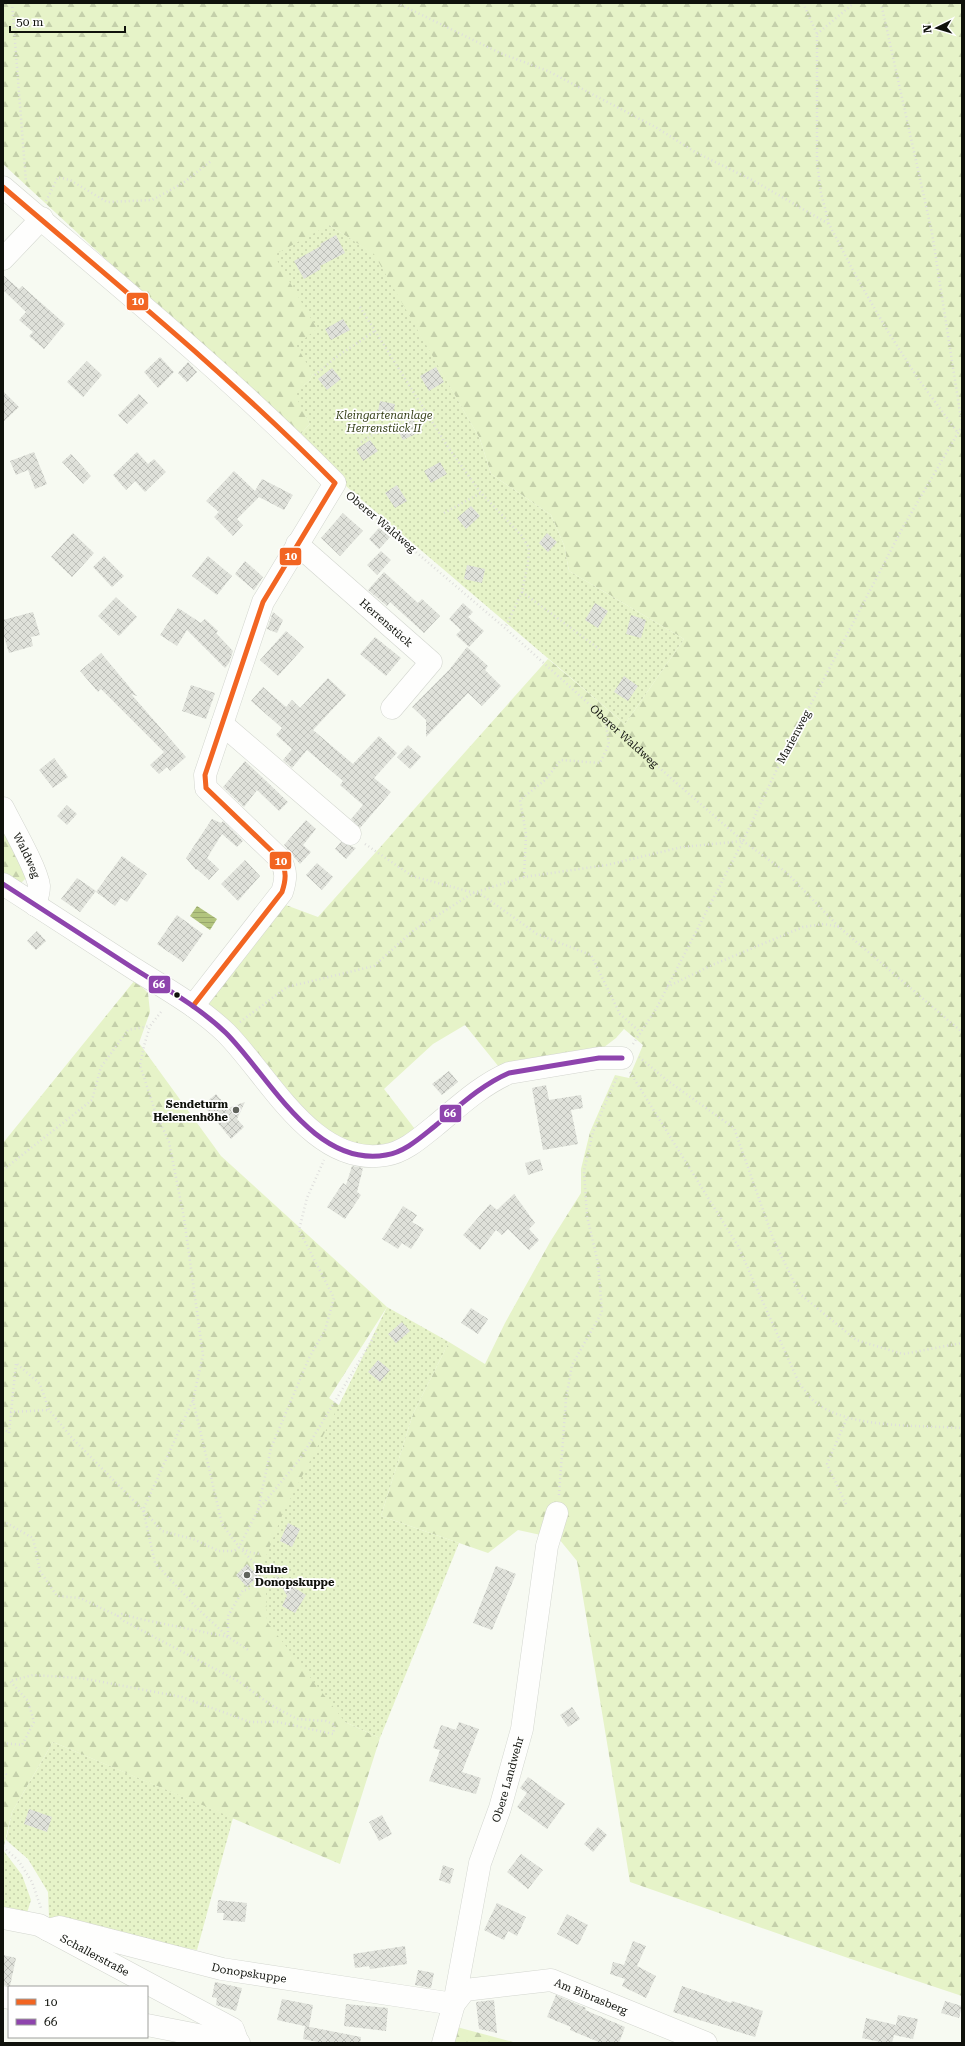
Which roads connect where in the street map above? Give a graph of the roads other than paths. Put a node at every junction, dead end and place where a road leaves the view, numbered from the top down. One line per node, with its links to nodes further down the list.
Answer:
1 (3, 187): 2 (street)
2 (36, 214): 3 (street); 4 (street)
3 (3, 259)
4 (297, 544): 5 (street, Herrenstück); 6 (street)
5 (392, 708)
6 (222, 724): 8 (street); 11 (street)
7 (3, 808): 10 (street, Waldweg)
8 (350, 834)
9 (3, 884): 10 (street)
10 (35, 905): 11 (street)
11 (193, 1006): 12 (street)
12 (629, 1054)
13 (557, 1513): 16 (street, Obere Landwehr)
14 (3, 1918): 15 (street, Schallerstraße)
15 (44, 1927): 16 (street, Donopskuppe); 18 (street, Schallerstraße)
16 (454, 2004): 19 (street, Obere Landwehr); 20 (street, Am Bibrasberg)
17 (148, 2025): 18 (street)
18 (238, 2043)
19 (443, 2043)
20 (706, 2043)

